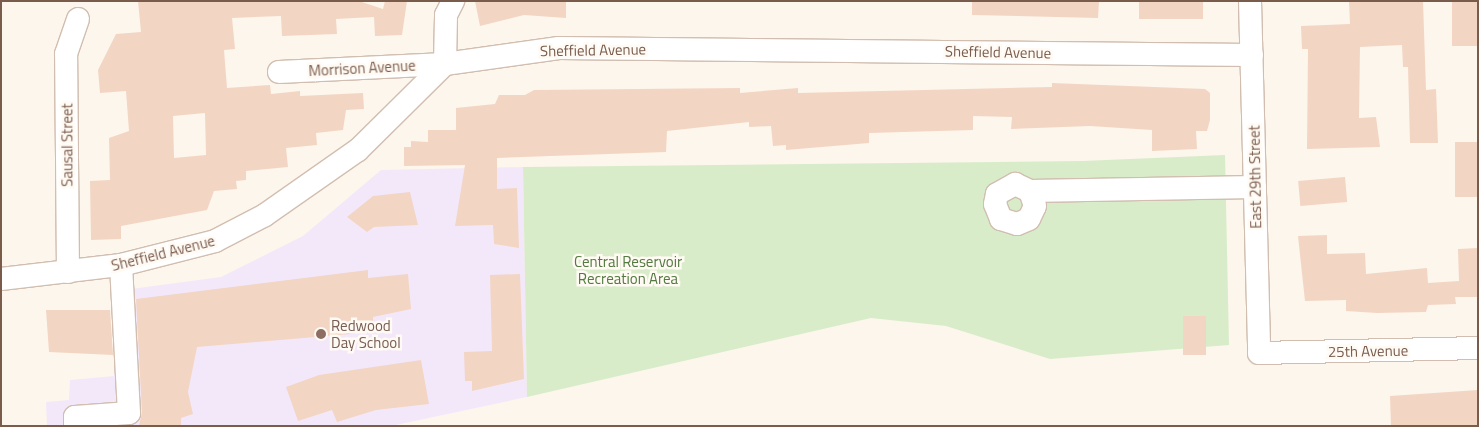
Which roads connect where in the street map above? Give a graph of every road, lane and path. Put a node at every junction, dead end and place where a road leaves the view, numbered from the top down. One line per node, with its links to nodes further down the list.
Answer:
1 (453, 1): 5 (street)
2 (1250, 1): 4 (street, East 29th Street)
3 (78, 19): 10 (street, Sausal Street)
4 (1252, 55): 5 (street, Sheffield Avenue); 7 (street, East 29th Street)
5 (445, 64): 6 (street, Morrison Avenue); 9 (street, Sheffield Avenue)
6 (279, 72)
7 (1256, 188): 8 (street); 13 (street, East 29th Street)
8 (1030, 191)
9 (121, 265): 10 (street, Sheffield Avenue); 14 (street)
10 (68, 272): 11 (street, Sheffield Avenue)
11 (1, 279)
12 (1478, 348): 13 (street, 25th Avenue)
13 (1259, 353)
14 (120, 420): 15 (street)
15 (75, 426)

